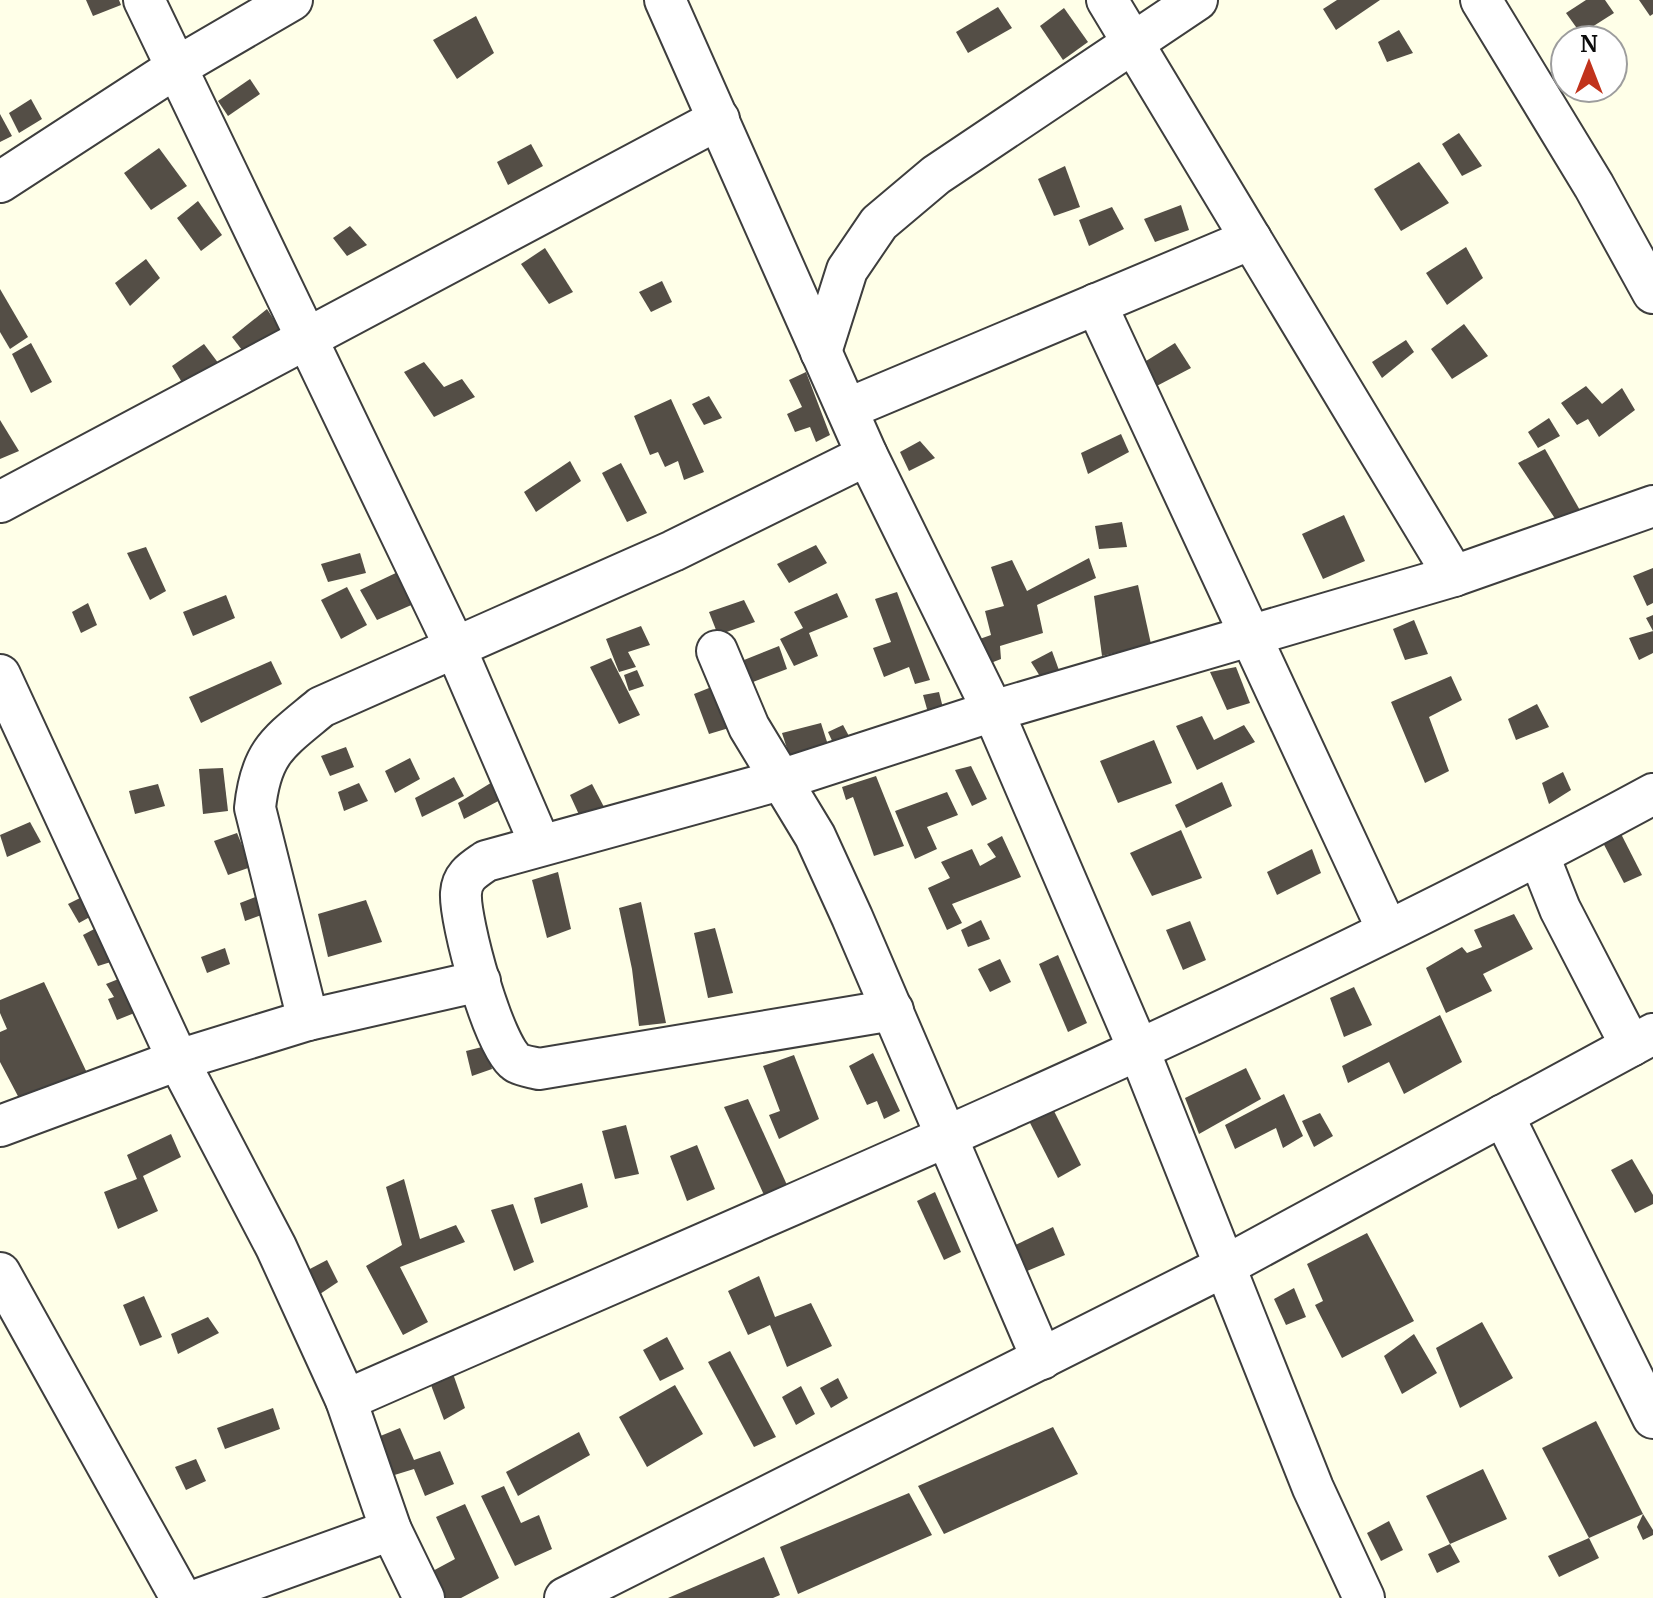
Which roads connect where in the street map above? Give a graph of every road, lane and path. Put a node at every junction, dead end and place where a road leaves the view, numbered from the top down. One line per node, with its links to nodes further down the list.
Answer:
1 (144, 0): 8 (street)
2 (292, 0): 8 (street)
3 (665, 0): 9 (street)
4 (1107, 0): 7 (street)
5 (1197, 0): 7 (street)
6 (1481, 0): 12 (street)
7 (1133, 43): 11 (street); 15 (street)
8 (177, 67): 10 (street); 14 (street)
9 (719, 119): 14 (street); 15 (street)
10 (0, 182)
11 (1251, 239): 13 (street); 20 (street)
12 (1653, 293)
13 (1096, 304): 16 (street); 21 (street)
14 (306, 341): 18 (street); 22 (street)
15 (821, 352): 16 (street)
16 (847, 409): 17 (street)
17 (867, 455): 22 (street); 25 (street)
18 (0, 502)
19 (1653, 506): 20 (street)
20 (1454, 576): 21 (street)
21 (1253, 635): 25 (street); 30 (street)
22 (455, 647): 28 (street); 33 (street)
23 (717, 651): 26 (street)
24 (0, 675): 36 (street)
25 (993, 711): 26 (street); 35 (street)
26 (780, 780): 28 (street); 32 (street)
27 (1653, 794): 29 (street)
28 (540, 844): 31 (street)
29 (1539, 856): 30 (street); 34 (street)
30 (1387, 929): 35 (street)
31 (480, 981): 32 (street); 33 (street)
32 (893, 1010): 39 (street)
33 (308, 1020): 36 (street)
34 (1642, 1040): 37 (street)
35 (1138, 1048): 39 (street); 40 (street)
36 (178, 1060): 38 (street); 43 (street)
37 (1503, 1115): 40 (street); 44 (street)
38 (0, 1126)
39 (946, 1139): 42 (street); 43 (street)
40 (1225, 1266): 42 (street); 50 (street)
41 (0, 1273): 46 (street)
42 (1042, 1359): 49 (street)
43 (346, 1400): 45 (street)
44 (1653, 1418)
45 (391, 1530): 47 (street); 48 (street)
46 (181, 1598)
47 (202, 1598)
48 (424, 1598)
49 (565, 1598)
50 (1364, 1598)

